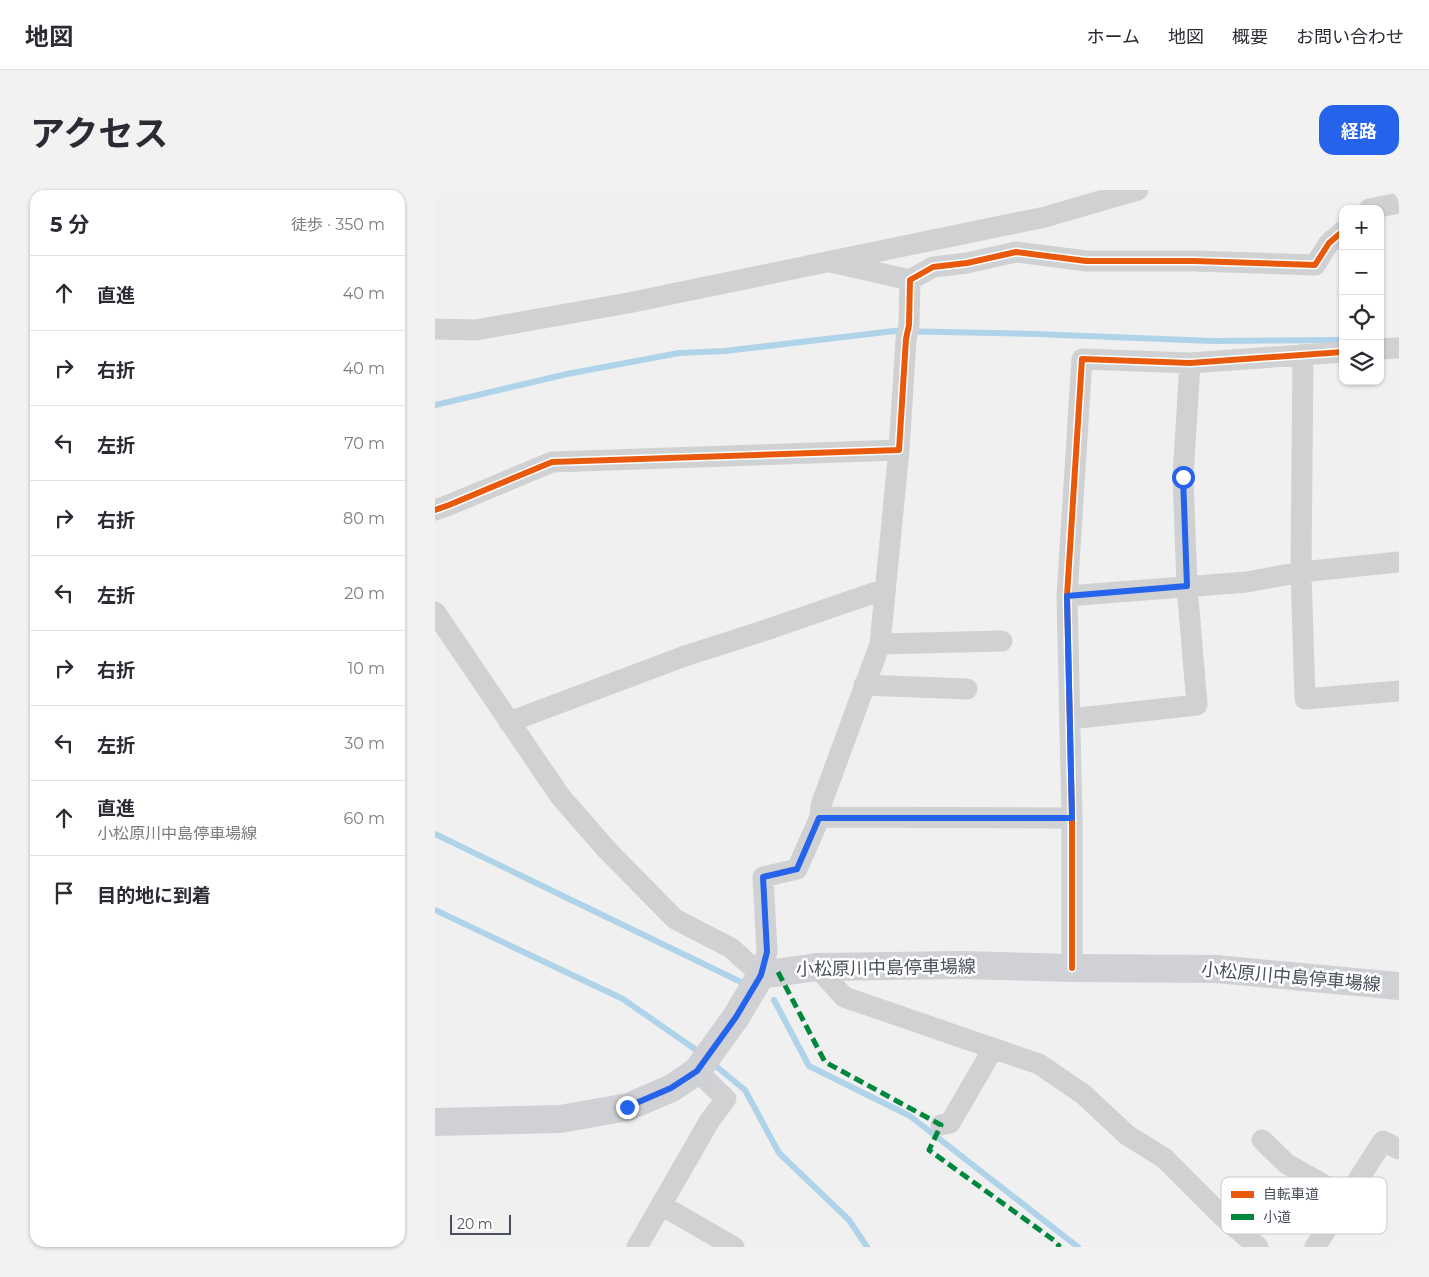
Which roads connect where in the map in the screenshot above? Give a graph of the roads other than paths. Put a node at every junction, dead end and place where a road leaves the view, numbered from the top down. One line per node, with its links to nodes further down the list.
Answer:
1 (1137, 190): 5 (street)
2 (1399, 203): 3 (street)
3 (1384, 206)
4 (1339, 235): 6 (street)
5 (829, 261): 6 (street); 7 (street)
6 (910, 280): 13 (street)
7 (435, 329)
8 (1399, 348): 9 (street)
9 (1384, 349)
10 (1339, 352): 11 (street)
11 (1303, 354): 12 (street); 16 (street)
12 (1190, 364): 17 (street); 19 (street)
13 (899, 450): 14 (street); 18 (street)
14 (435, 510)
15 (1399, 562): 16 (street)
16 (1301, 572): 17 (street); 25 (street)
17 (1187, 586): 19 (street); 26 (street)
18 (885, 589): 22 (street); 27 (street)
19 (1067, 596): 26 (street)
20 (435, 612): 27 (street)
21 (1002, 641): 22 (street)
22 (880, 644): 23 (street)
23 (864, 685): 24 (street); 28 (street)
24 (967, 689)
25 (1399, 691)
26 (1070, 719): 29 (street)
27 (509, 722): 32 (street)
28 (819, 818): 29 (street); 32 (street)
29 (1072, 818): 31 (street)
30 (817, 967): 31 (main road, 小松原川中島停車場線); 32 (main road, 小松原川中島停車場線); 34 (street)
31 (1072, 968): 33 (main road, 小松原川中島停車場線)
32 (761, 975): 35 (main road)
33 (1399, 986)
34 (993, 1049): 37 (street); 43 (street)
35 (697, 1071): 36 (main road); 42 (street)
36 (435, 1122)
37 (941, 1125)
38 (1262, 1140): 40 (street)
39 (1399, 1149): 41 (street)
40 (1310, 1177)
41 (1360, 1177)
42 (661, 1205): 46 (street); 47 (street)
43 (1221, 1215)
44 (1243, 1234): 48 (street)
45 (1323, 1234): 49 (street)
46 (637, 1247)
47 (734, 1247)
48 (1258, 1247)
49 (1315, 1247)

